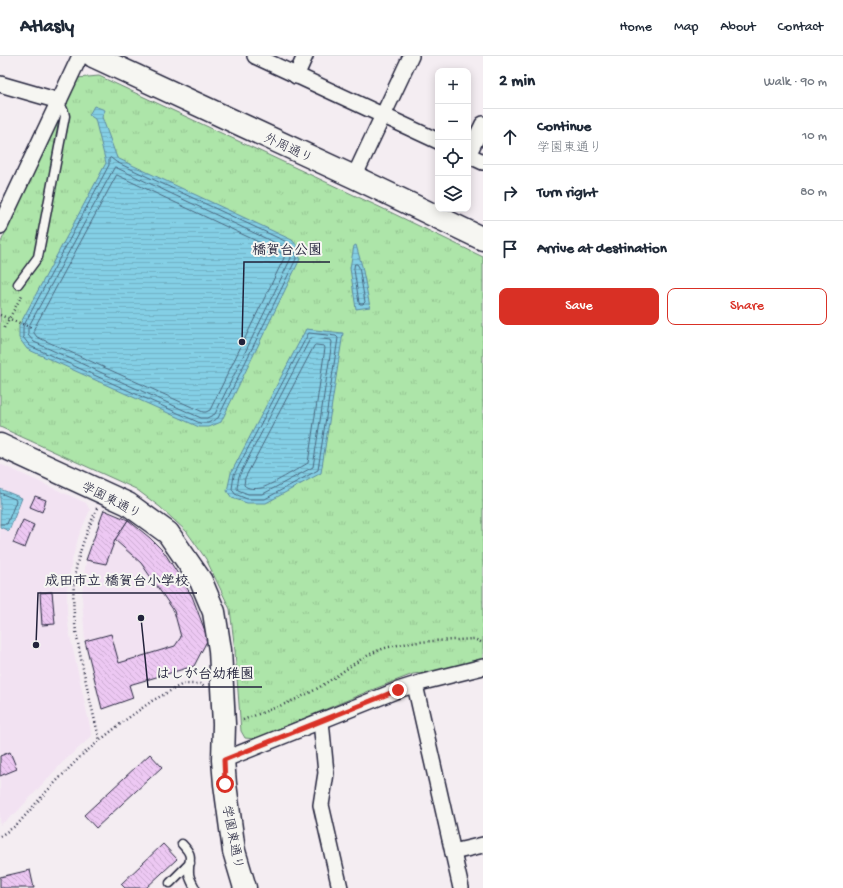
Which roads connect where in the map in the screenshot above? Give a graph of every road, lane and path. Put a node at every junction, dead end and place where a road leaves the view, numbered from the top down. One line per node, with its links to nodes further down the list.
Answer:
1 (80, 56): 8 (street)
2 (94, 56): 13 (street, 外周通り)
3 (255, 56): 6 (street)
4 (305, 56): 6 (street)
5 (410, 56): 9 (street)
6 (296, 76): 9 (street)
7 (2, 88): 8 (street)
8 (59, 101): 14 (street); 16 (lane)
9 (383, 115): 11 (street); 13 (street)
10 (483, 124): 12 (street)
11 (436, 140)
12 (483, 162)
13 (354, 177): 15 (street, 外周通り)
14 (0, 226)
15 (483, 240)
16 (18, 284): 18 (path)
17 (0, 315): 18 (path)
18 (9, 319): 19 (path); 20 (path)
19 (4, 328)
20 (32, 328)
21 (0, 445): 30 (street, 学園東通り)
22 (98, 505): 29 (path)
23 (483, 643): 27 (path)
24 (483, 667): 25 (street)
25 (415, 685): 28 (street); 34 (street)
26 (206, 689): 29 (path)
27 (241, 721)
28 (321, 721): 30 (street); 39 (street)
29 (100, 741): 31 (path)
30 (224, 760): 38 (street, 学園東通り)
31 (0, 836)
32 (182, 844): 35 (lane)
33 (483, 845): 34 (street)
34 (453, 852): 40 (street)
35 (190, 863): 36 (lane); 37 (lane)
36 (170, 883)
37 (195, 888)
38 (245, 888)
39 (340, 888)
40 (461, 888)

